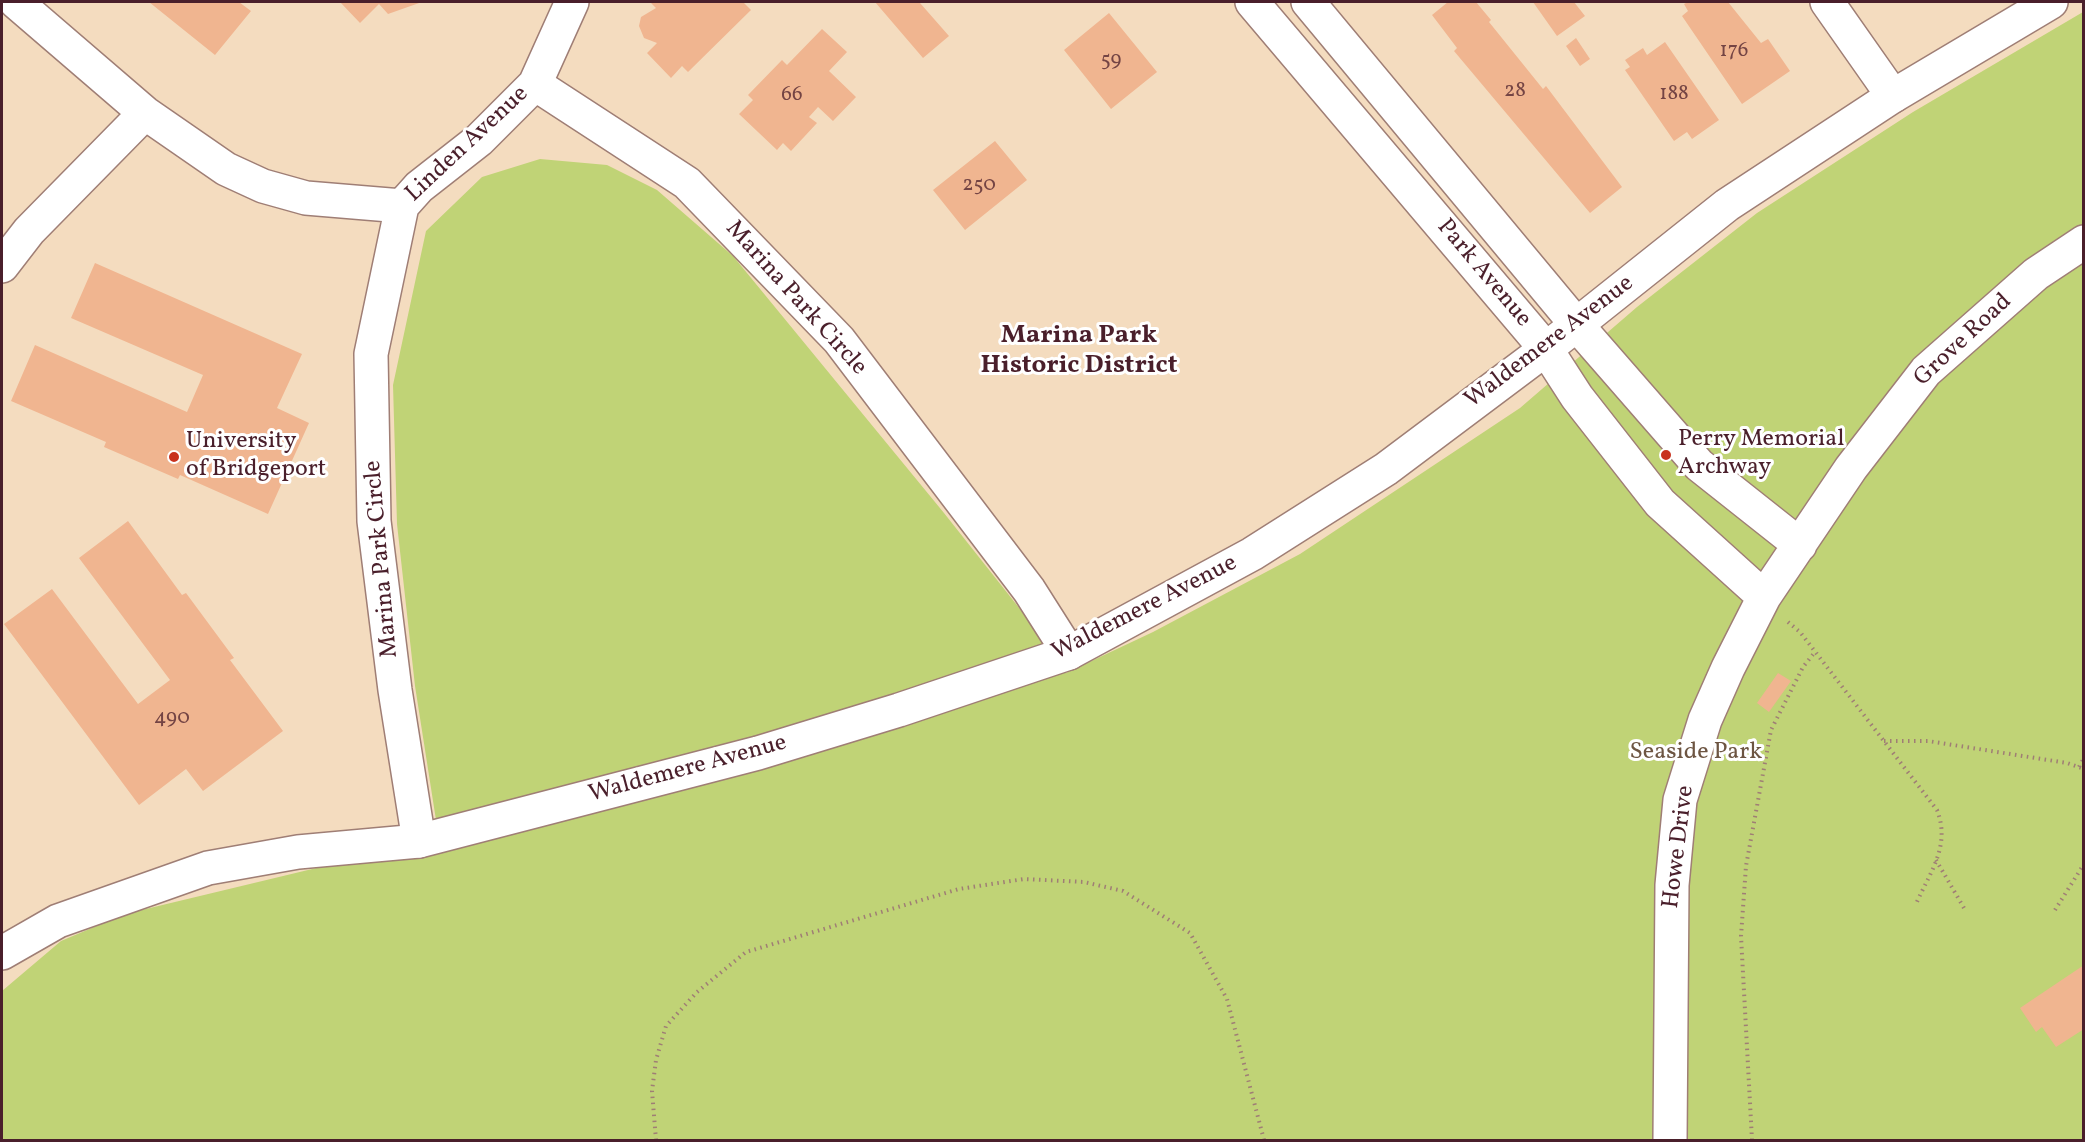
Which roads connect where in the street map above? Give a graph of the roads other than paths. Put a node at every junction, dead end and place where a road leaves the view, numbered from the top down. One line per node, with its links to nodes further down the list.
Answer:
1 (16, 2): 9 (street, Linden Avenue)
2 (572, 2): 7 (street, Linden Avenue)
3 (1252, 2): 14 (street, Park Avenue)
4 (1308, 2): 13 (street, Park Avenue)
5 (1827, 2): 8 (street)
6 (2051, 2): 8 (street, Waldemere Avenue)
7 (535, 84): 10 (street, Linden Avenue); 17 (street, Marina Park Circle)
8 (1893, 96): 13 (street, Waldemere Avenue)
9 (144, 114): 10 (street, Linden Avenue); 12 (street)
10 (402, 206): 18 (street, Marina Park Circle)
11 (2084, 242): 15 (street, Grove Road)
12 (2, 266)
13 (1576, 324): 14 (street, Waldemere Avenue); 15 (street, Park Avenue)
14 (1546, 349): 16 (street, Park Avenue); 17 (street, Waldemere Avenue)
15 (1800, 545): 16 (street, Howe Drive)
16 (1761, 604): 20 (street, Howe Drive)
17 (1069, 653): 18 (street, Waldemere Avenue)
18 (419, 841): 19 (street, Waldemere Avenue)
19 (2, 952)
20 (1670, 1140)

